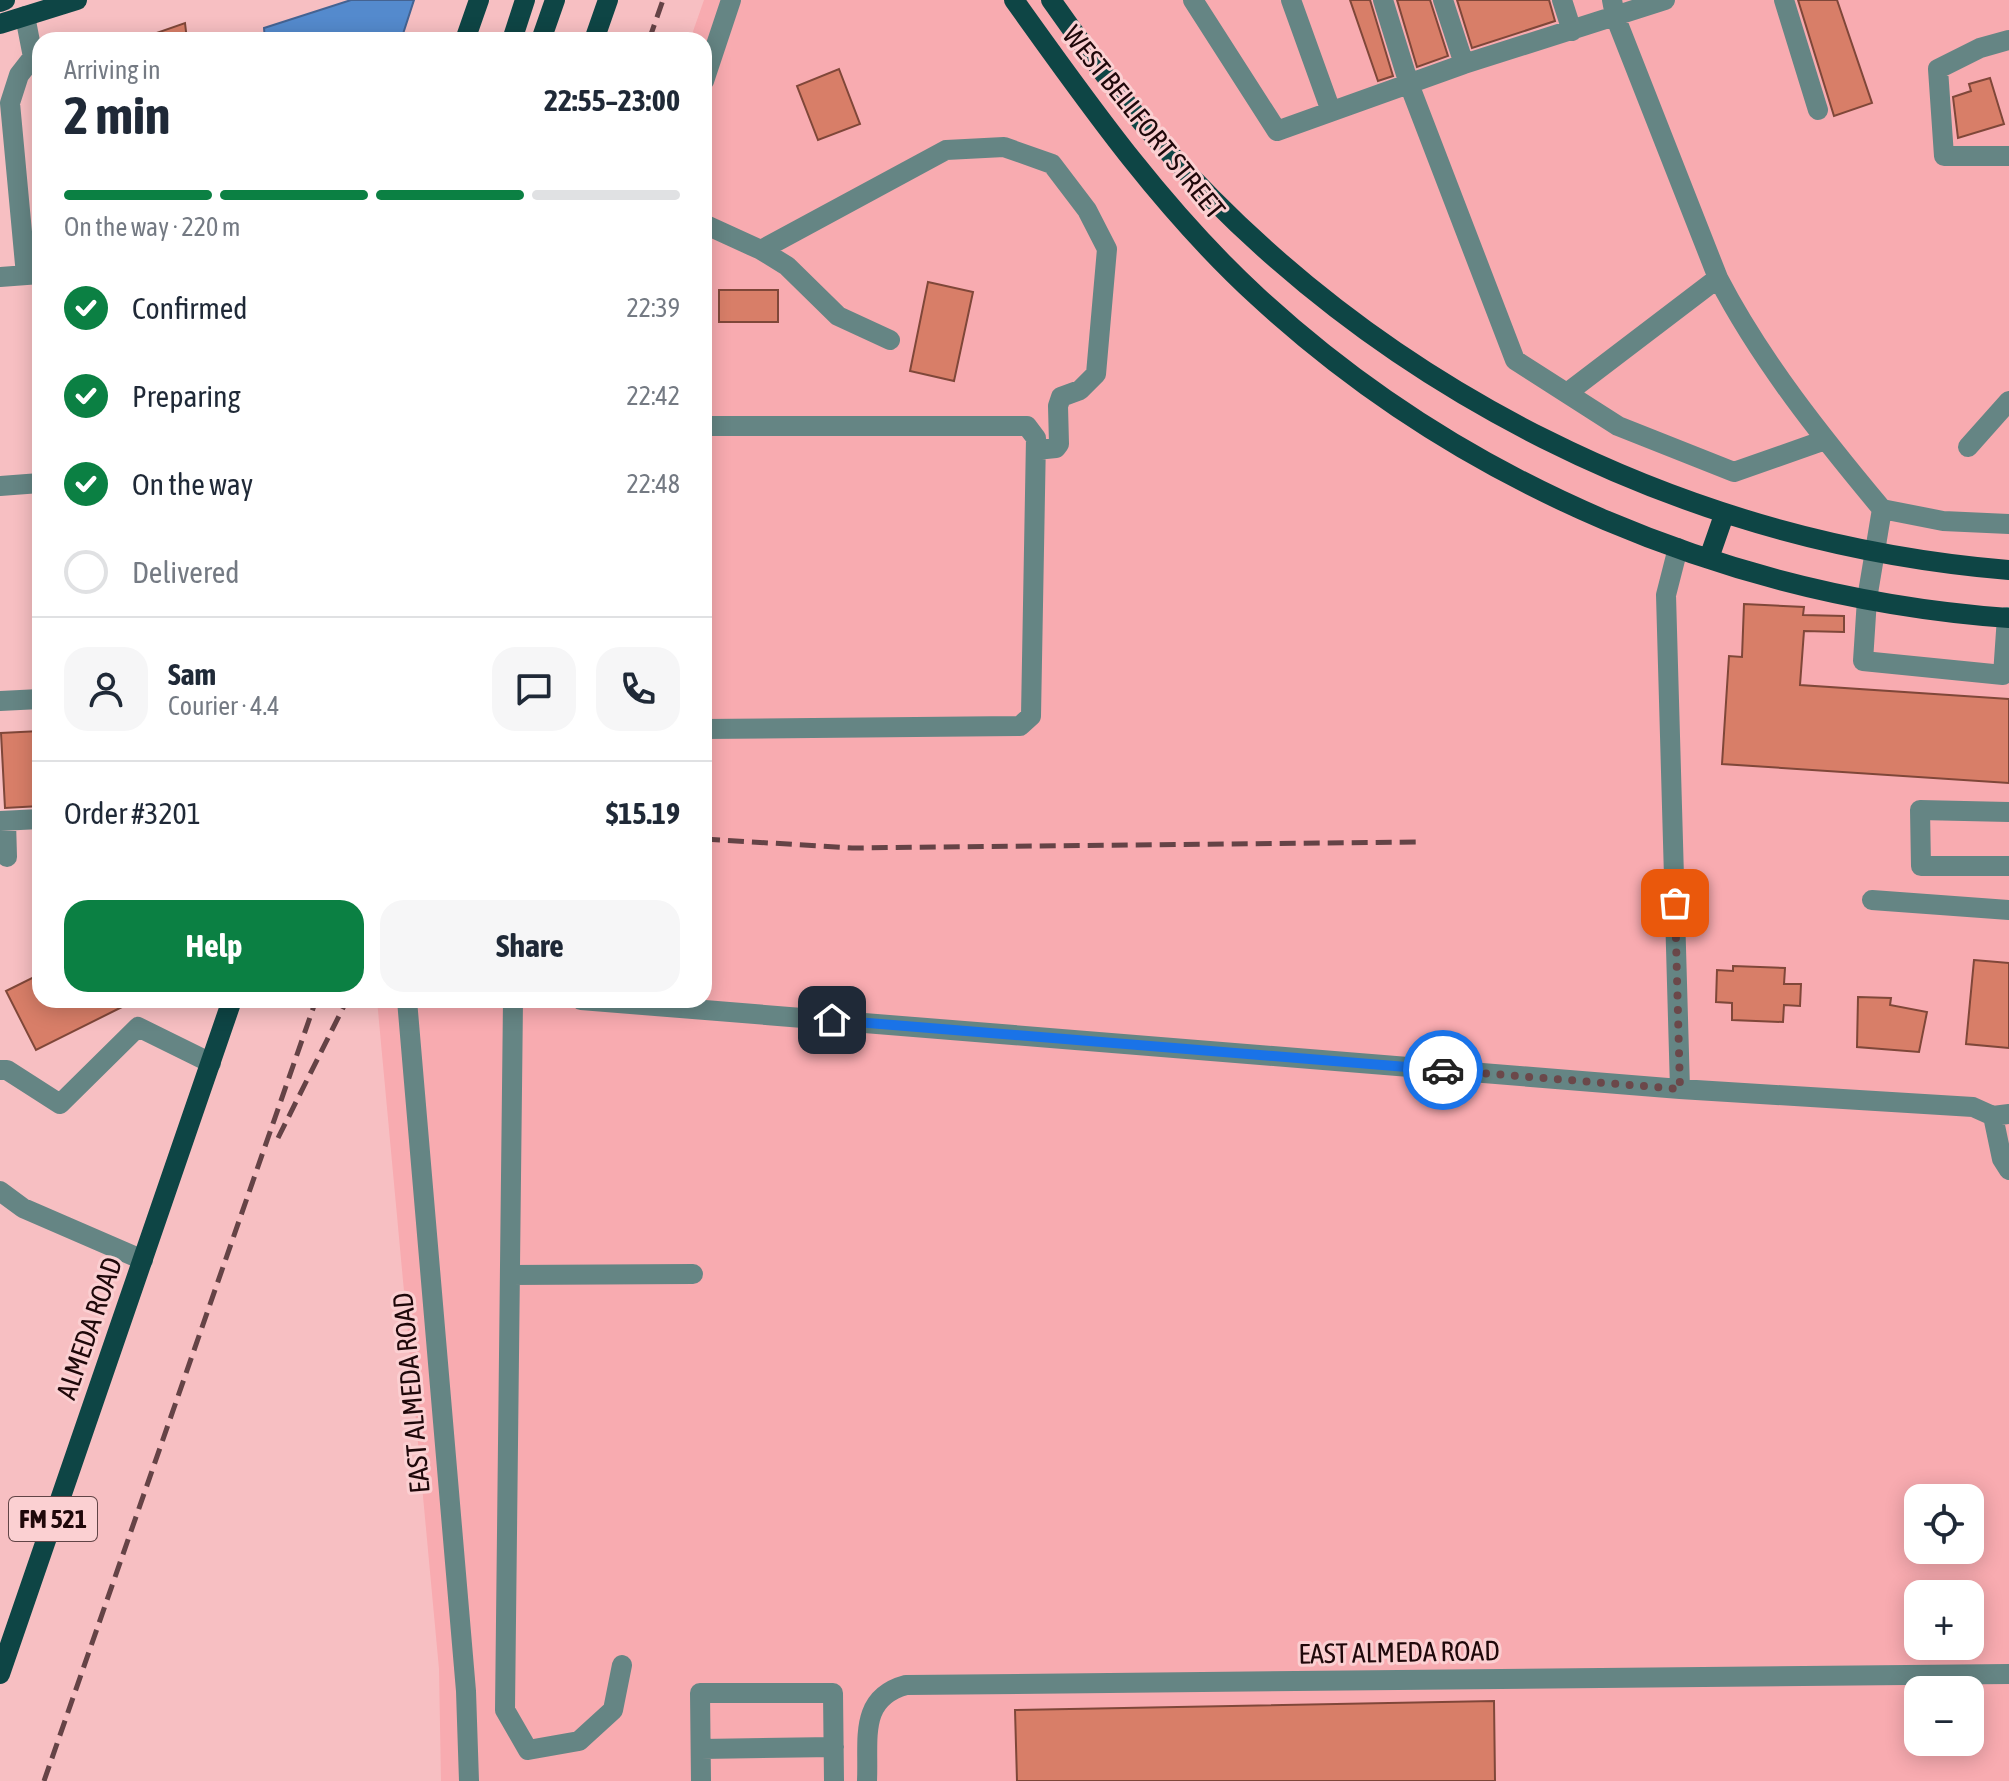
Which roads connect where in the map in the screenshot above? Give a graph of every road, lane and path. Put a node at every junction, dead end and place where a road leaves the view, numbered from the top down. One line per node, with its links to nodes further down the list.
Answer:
1 (77, 0): 17 (main road)
2 (479, 0): 20 (main road)
3 (525, 0): 21 (main road)
4 (555, 0): 22 (main road)
5 (731, 0): 26 (street)
6 (1014, 0): 51 (main road, WEST BELLFORT STREET)
7 (1051, 0): 49 (main road, WEST BELLFORT STREET)
8 (1193, 0): 31 (street)
9 (1291, 0): 31 (street)
10 (1383, 0): 29 (street)
11 (1443, 0): 28 (street)
12 (1562, 0): 19 (street)
13 (1665, 0): 16 (street)
14 (1784, 0): 30 (street)
15 (604, 5): 23 (main road)
16 (1614, 8): 19 (street); 38 (street)
17 (25, 16): 18 (main road); 25 (street)
18 (0, 24)
19 (1572, 31): 28 (street)
20 (468, 32)
21 (515, 32)
22 (544, 32)
23 (596, 32)
24 (2009, 40): 32 (street)
25 (32, 52)
26 (712, 57)
27 (32, 58): 35 (street)
28 (1464, 64): 29 (street)
29 (1409, 84): 31 (street); 40 (street)
30 (1818, 110)
31 (1331, 111)
32 (2009, 156)
33 (712, 228): 34 (street)
34 (761, 250): 39 (street); 45 (street)
35 (32, 268)
36 (32, 275): 37 (street)
37 (0, 277)
38 (1718, 278): 40 (street); 43 (street)
39 (890, 340)
40 (1567, 393): 43 (street)
41 (2009, 401): 44 (street)
42 (712, 426): 45 (street)
43 (1825, 440): 48 (street)
44 (1968, 447)
45 (1036, 450): 60 (street)
46 (32, 484): 47 (street)
47 (0, 486)
48 (1882, 509): 50 (street); 52 (street)
49 (1724, 515): 52 (main road, WEST BELLFORT STREET); 53 (main road)
50 (2009, 524)
51 (1678, 548): 53 (main road, WEST BELLFORT STREET); 74 (street)
52 (1874, 553): 54 (main road, WEST BELLFORT STREET); 55 (street)
53 (1709, 558): 55 (main road, WEST BELLFORT STREET)
54 (2009, 570)
55 (1867, 599): 56 (main road, WEST BELLFORT STREET); 57 (street)
56 (2008, 618): 57 (street)
57 (2006, 662)
58 (32, 699): 59 (street)
59 (0, 701)
60 (712, 729)
61 (2009, 812): 65 (street)
62 (32, 819): 63 (street)
63 (3, 821): 64 (street)
64 (7, 857)
65 (2009, 866)
66 (1872, 900): 67 (street)
67 (2009, 910)
68 (229, 1008): 72 (main road, ALMEDA ROAD / FM 521)
69 (408, 1008): 88 (street, EAST ALMEDA ROAD)
70 (513, 1008): 82 (street)
71 (680, 1008): 74 (street)
72 (211, 1063): 73 (street); 80 (main road, ALMEDA ROAD / FM 521)
73 (0, 1070)
74 (1680, 1089): 75 (street)
75 (2001, 1115): 76 (street)
76 (2009, 1170)
77 (0, 1191): 78 (street)
78 (23, 1208): 79 (street); 80 (street)
79 (0, 1211)
80 (143, 1260): 84 (main road, ALMEDA ROAD / FM 521)
81 (693, 1274): 82 (street)
82 (510, 1275): 83 (street)
83 (622, 1665)
84 (0, 1674)
85 (2009, 1674): 91 (street, EAST ALMEDA ROAD)
86 (834, 1747): 87 (street); 87 (street); 90 (street)
87 (701, 1749): 89 (street)
88 (469, 1781)
89 (701, 1781)
90 (834, 1781)
91 (867, 1781)

